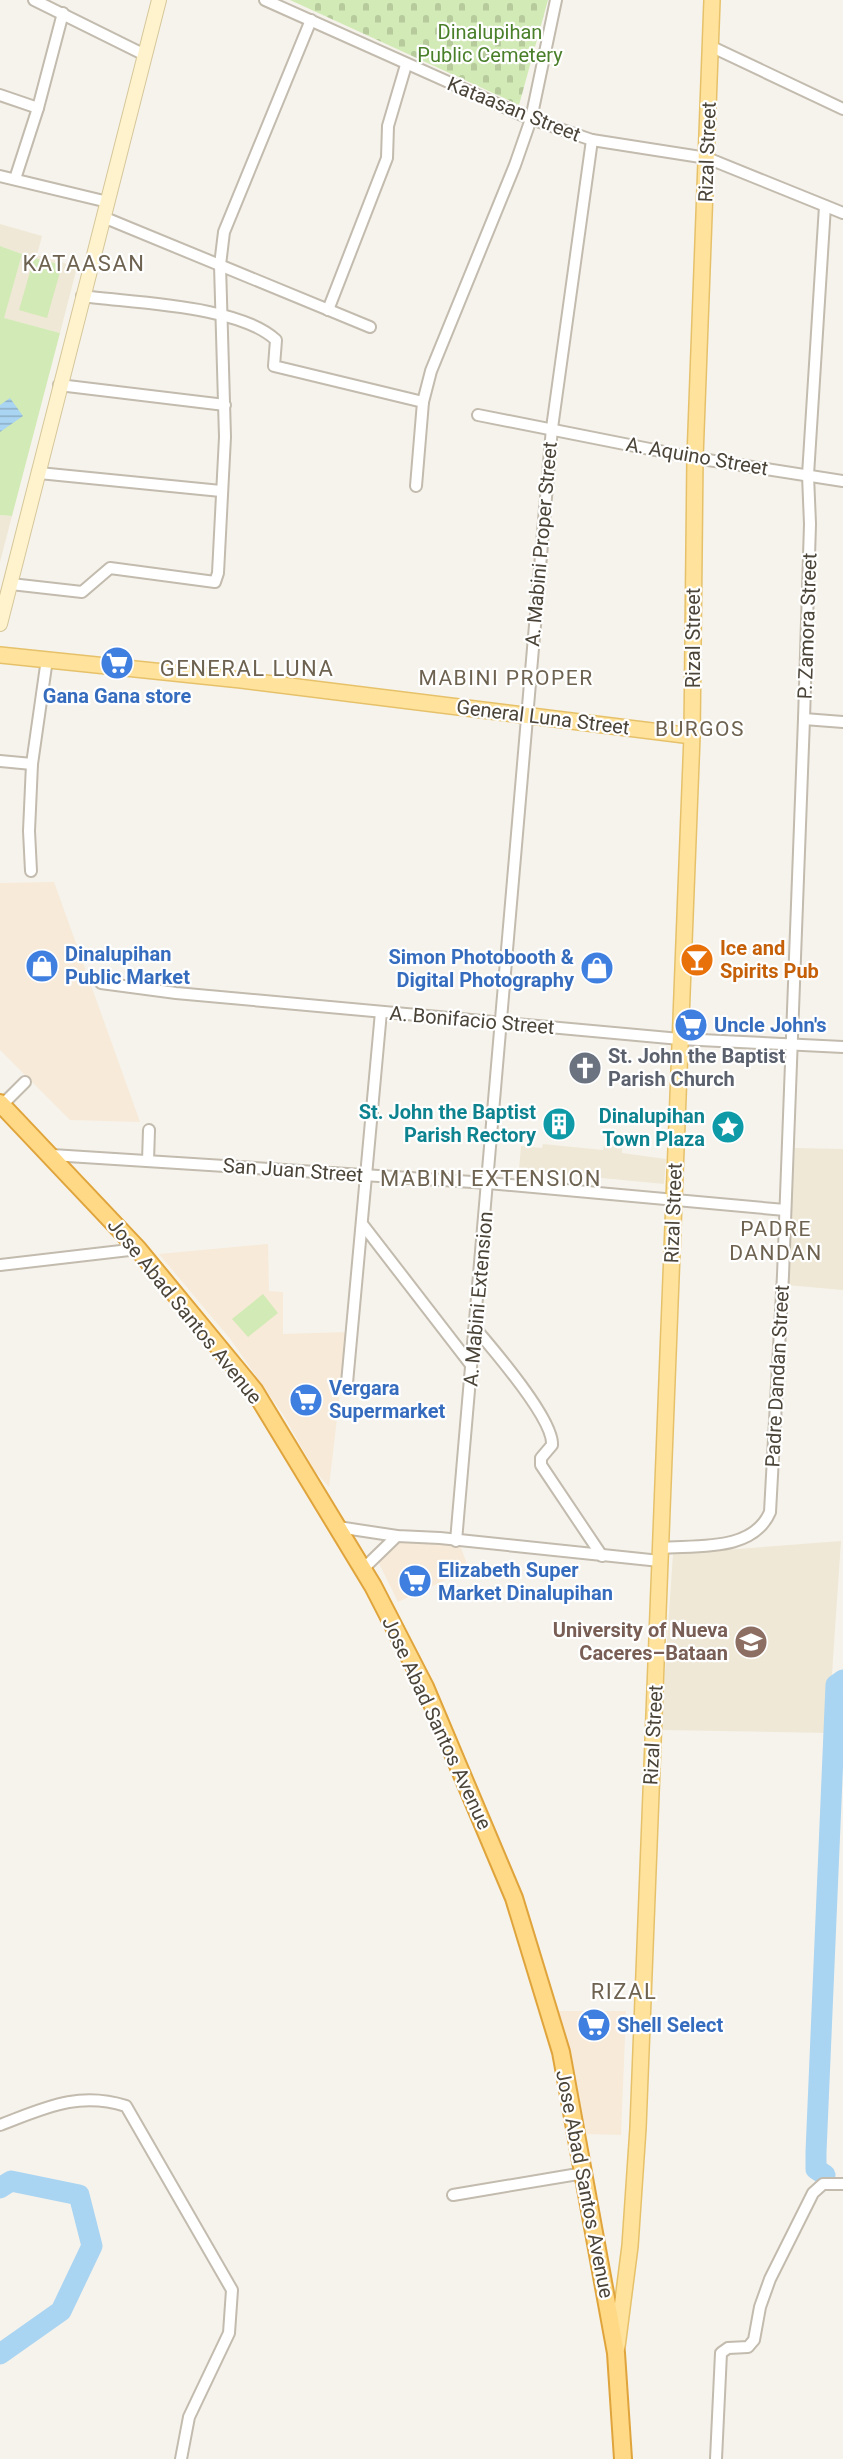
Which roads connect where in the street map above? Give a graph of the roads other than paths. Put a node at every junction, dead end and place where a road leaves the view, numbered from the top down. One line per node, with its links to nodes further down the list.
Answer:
1 (34, 0): 6 (street)
2 (159, 0): 9 (main road)
3 (265, 0): 7 (street, Kataasan Street)
4 (556, 0): 14 (street)
5 (712, 0): 8 (main road, Rizal Street)
6 (63, 13): 9 (street); 12 (street)
7 (311, 20): 10 (street, Kataasan Street); 23 (street)
8 (710, 46): 13 (street); 16 (main road, Rizal Street)
9 (145, 55): 19 (main road)
10 (406, 65): 14 (street, Kataasan Street); 25 (street)
11 (0, 95): 12 (street)
12 (38, 108): 18 (street)
13 (843, 109)
14 (531, 119): 15 (street, Kataasan Street); 29 (street)
15 (592, 140): 16 (street, Kataasan Street); 32 (street, A. Mabini Proper Street)
16 (707, 158): 20 (street, Kataasan Street); 33 (main road, Rizal Street)
17 (0, 176): 18 (street)
18 (15, 179): 19 (street)
19 (108, 202): 22 (main road)
20 (825, 206): 21 (street, Kataasan Street); 35 (street, P. Zamora Street)
21 (843, 213)
22 (103, 217): 23 (street); 24 (main road)
23 (220, 265): 25 (street); 26 (street)
24 (82, 296): 26 (street); 28 (main road)
25 (328, 310): 27 (street)
26 (223, 314): 29 (street); 30 (street)
27 (370, 327)
28 (59, 384): 30 (street); 34 (main road)
29 (423, 402): 37 (street)
30 (225, 405): 38 (street)
31 (478, 415): 32 (street, A. Aquino Street)
32 (552, 428): 33 (street, A. Aquino Street); 43 (street, A. Mabini Proper Street)
33 (695, 458): 35 (street, A. Aquino Street); 46 (main road, Rizal Street)
34 (39, 473): 38 (street); 39 (main road)
35 (808, 475): 36 (street, A. Aquino Street); 44 (street, P. Zamora Street)
36 (843, 481)
37 (416, 486)
38 (221, 491): 39 (street)
39 (10, 584): 40 (main road)
40 (0, 624)
41 (0, 655): 42 (main road, General Luna Street)
42 (47, 659): 43 (main road, General Luna Street); 48 (street)
43 (525, 714): 46 (main road, General Luna Street); 52 (street, A. Mabini Proper Street)
44 (804, 719): 45 (street); 54 (street, P. Zamora Street)
45 (843, 722)
46 (692, 736): 53 (main road, Rizal Street)
47 (0, 761): 48 (street)
48 (32, 764): 49 (street)
49 (31, 871)
50 (101, 983): 51 (street, A. Bonifacio Street)
51 (381, 1012): 52 (street, A. Bonifacio Street); 61 (street)
52 (499, 1021): 53 (street, A. Bonifacio Street); 62 (street, A. Mabini Extension)
53 (680, 1039): 54 (street, A. Bonifacio Street); 63 (main road, Rizal Street)
54 (790, 1046): 55 (street, A. Bonifacio Street); 64 (street, Padre Dandan Street)
55 (843, 1047)
56 (25, 1082): 57 (street)
57 (1, 1104): 59 (highway, Jose Abad Santos Avenue)
58 (149, 1130): 60 (street)
59 (52, 1155): 60 (street, San Juan Street); 66 (highway, Jose Abad Santos Avenue)
60 (148, 1161): 61 (street, San Juan Street)
61 (366, 1175): 62 (street, San Juan Street); 65 (street)
62 (488, 1183): 63 (street, San Juan Street); 68 (street, A. Mabini Extension)
63 (674, 1200): 64 (street, San Juan Street); 74 (main road, Rizal Street)
64 (785, 1210): 74 (street, Padre Dandan Street)
65 (363, 1225): 69 (street); 70 (street)
66 (138, 1249): 67 (street); 71 (highway, Jose Abad Santos Avenue)
67 (0, 1264)
68 (475, 1328): 69 (street, A. Mabini Extension); 75 (street)
69 (471, 1365): 73 (street, A. Mabini Extension)
70 (347, 1383)
71 (338, 1527): 72 (street, Padre Dandan Street); 76 (highway, Jose Abad Santos Avenue)
72 (397, 1536): 73 (street, Padre Dandan Street); 76 (street)
73 (456, 1541): 75 (street, Padre Dandan Street)
74 (661, 1555): 75 (street, Padre Dandan Street); 81 (main road, Rizal Street)
75 (602, 1556)
76 (363, 1569): 78 (highway, Jose Abad Santos Avenue)
77 (0, 2125): 82 (street)
78 (584, 2173): 80 (street); 81 (highway, Jose Abad Santos Avenue)
79 (843, 2184): 84 (street)
80 (453, 2195)
81 (616, 2353): 83 (highway, Jose Abad Santos Avenue)
82 (181, 2459)
83 (623, 2459)
84 (716, 2459)

